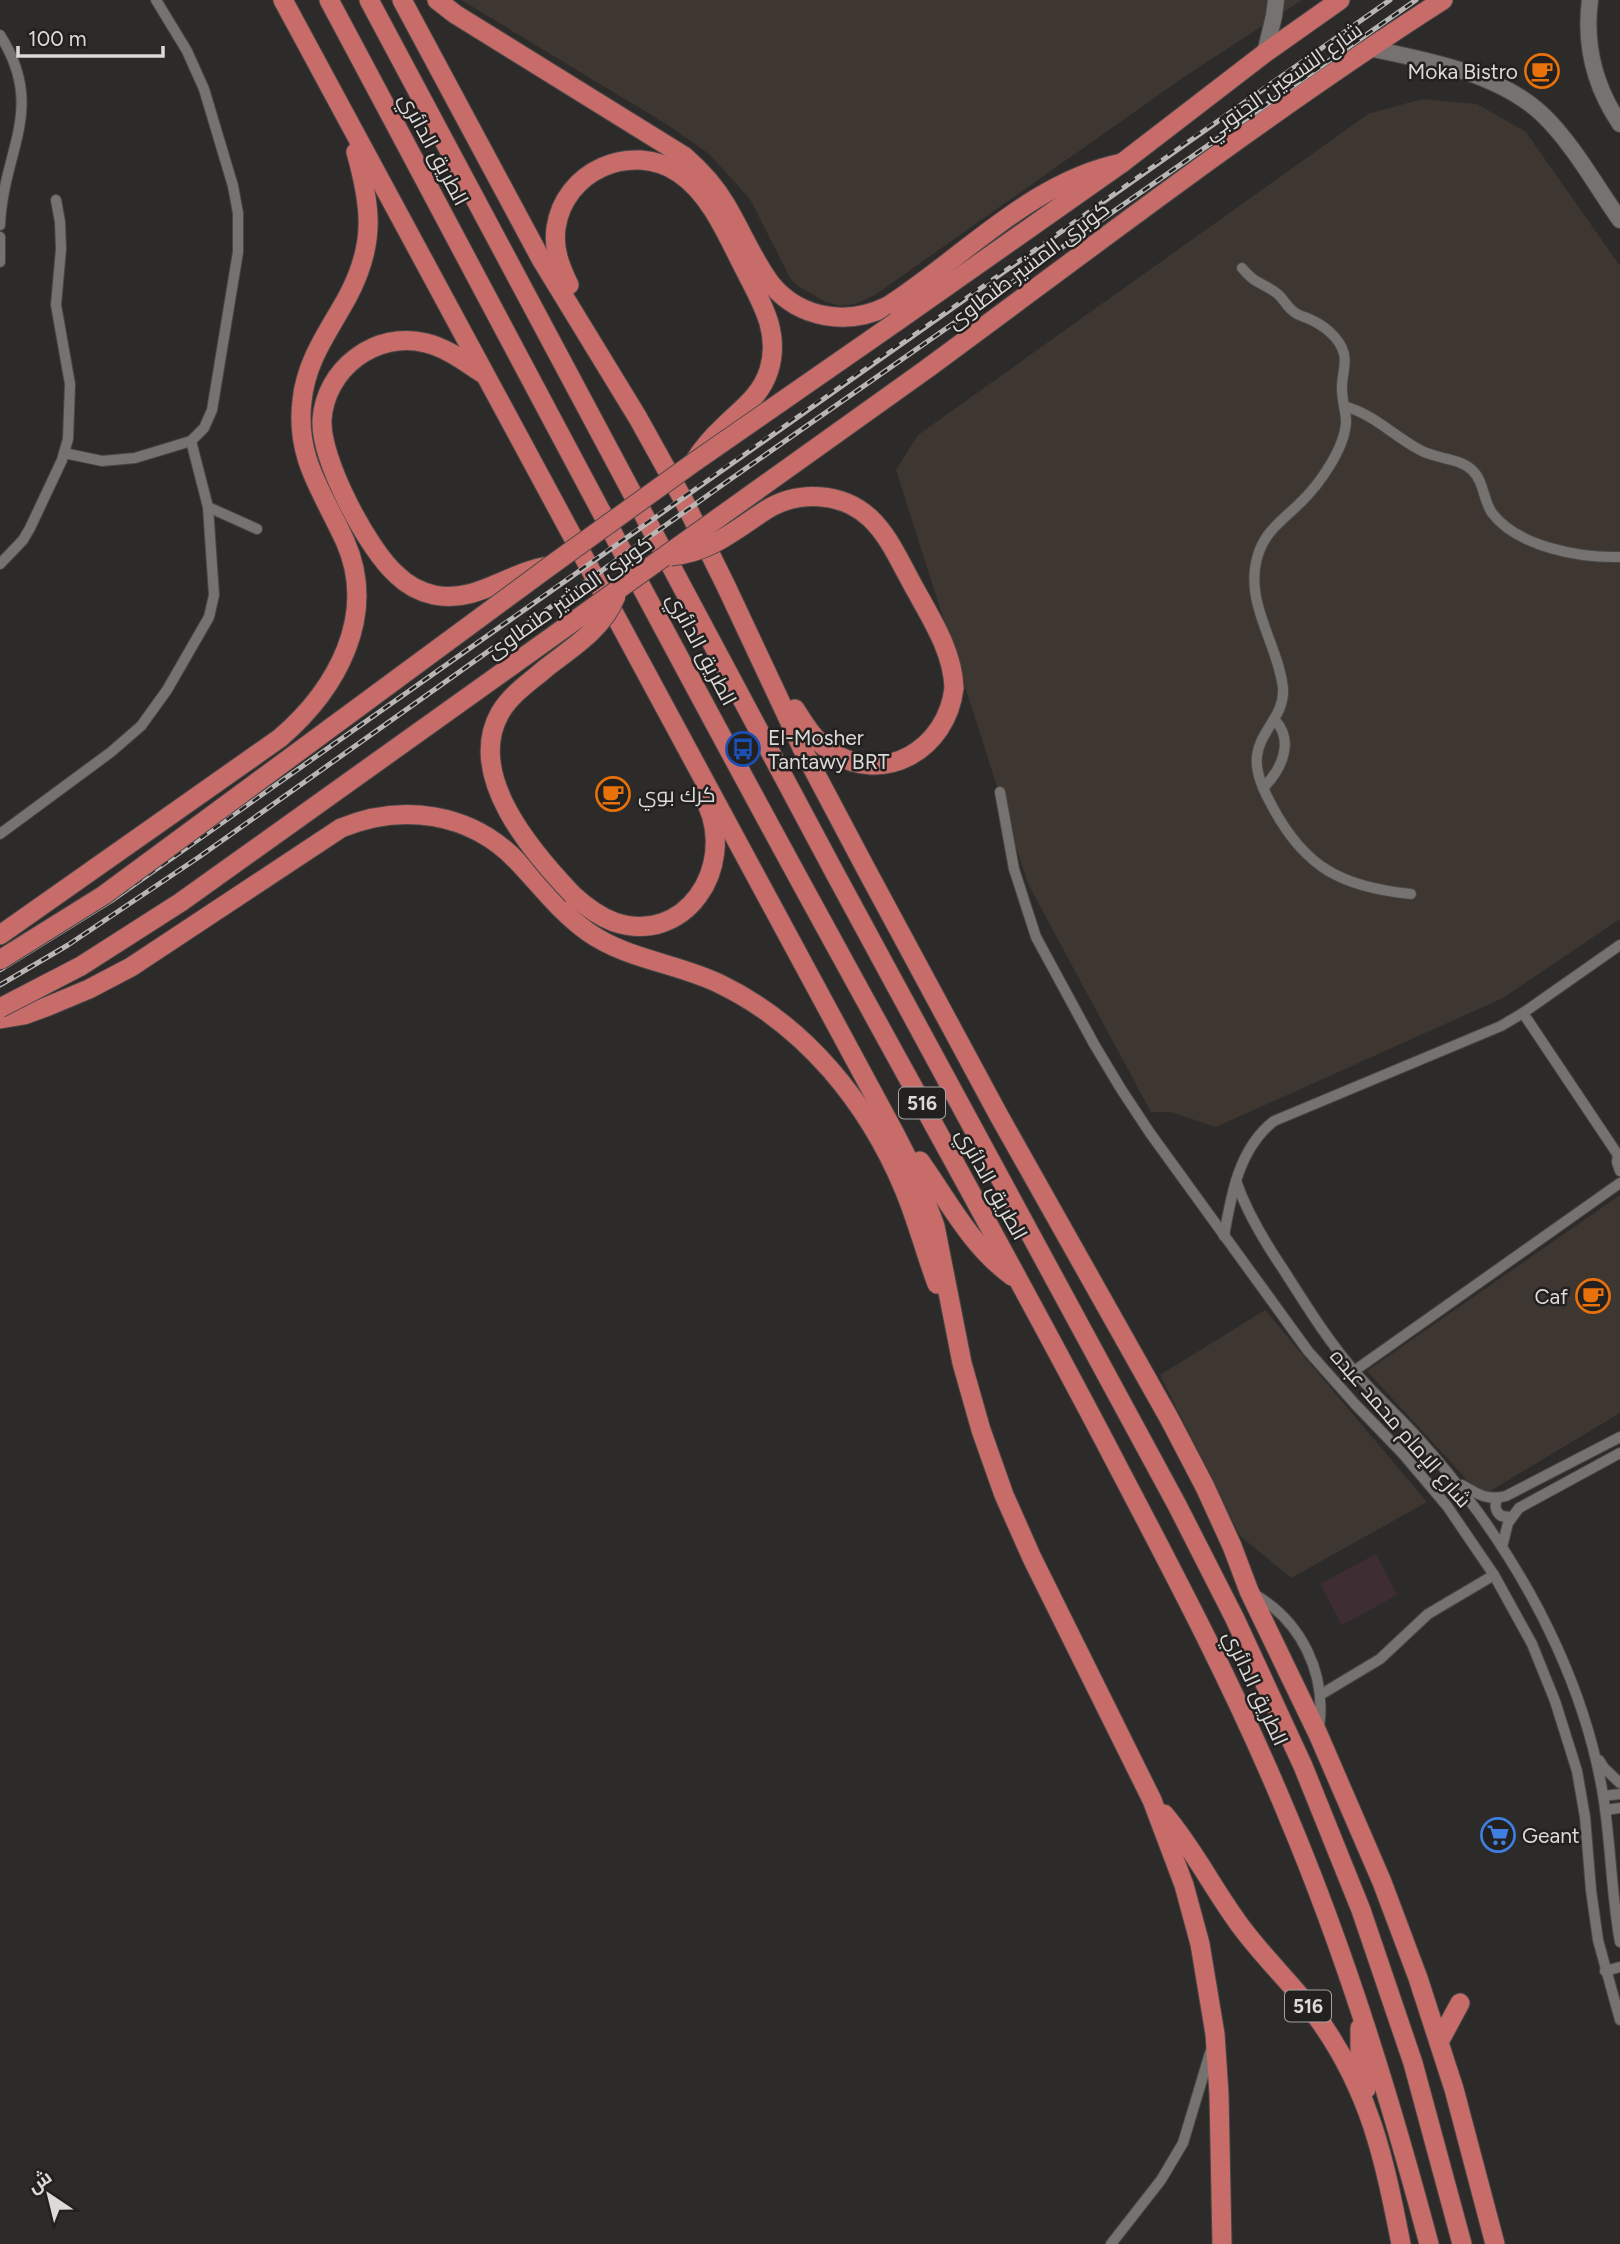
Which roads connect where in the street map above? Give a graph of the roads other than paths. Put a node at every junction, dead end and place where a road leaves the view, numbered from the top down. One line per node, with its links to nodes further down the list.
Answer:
1 (156, 0): 27 (street)
2 (283, 0): 14 (highway, 516)
3 (328, 0): 56 (highway, الطريق الدائري / 516)
4 (369, 0): 93 (highway, الطريق الدائري / 516)
5 (401, 0): 24 (highway, الطريق الدائري)
6 (437, 0): 16 (highway)
7 (1276, 0): 13 (main road)
8 (1340, 0): 13 (highway, شارع التسعين الجنوبي)
9 (1443, 0): 12 (highway, شارع التسعين الجنوبي)
10 (1590, 0): 15 (main road)
11 (0, 35): 20 (street)
12 (1368, 48): 18 (highway, شارع التسعين الجنوبي); 19 (main road)
13 (1265, 53): 16 (highway, شارع التسعين الجنوبي)
14 (349, 120): 25 (highway, 516); 44 (highway)
15 (1620, 124)
16 (1122, 163): 29 (highway, كوبرى المشير طنطاوى, bridge)
17 (56, 200): 28 (street)
18 (1152, 202): 32 (highway, كوبرى المشير طنطاوى, bridge)
19 (1620, 220)
20 (0, 225)
21 (0, 237): 22 (street)
22 (0, 262)
23 (1241, 268): 26 (street)
24 (585, 332): 29 (highway); 37 (highway, الطريق الدائري)
25 (485, 375): 35 (highway); 39 (highway, 516)
26 (1344, 406): 33 (street); 38 (street)
27 (191, 441): 28 (street); 30 (street)
28 (64, 453): 34 (street)
29 (693, 463): 35 (highway, كوبرى المشير طنطاوى, bridge)
30 (208, 508): 31 (street); 42 (street)
31 (257, 529)
32 (667, 556): 36 (highway, كوبرى المشير طنطاوى, bridge); 37 (highway, bridge)
33 (1620, 557)
34 (0, 564)
35 (550, 566): 46 (highway, كوبرى المشير طنطاوى, bridge)
36 (617, 592): 39 (highway, bridge); 47 (highway, كوبرى المشير طنطاوى, bridge)
37 (764, 668): 68 (highway, الطريق الدائري)
38 (1275, 720): 40 (street); 40 (street)
39 (678, 732): 50 (highway, 516)
40 (1263, 788): 43 (street)
41 (1000, 792): 55 (street, شارع الإمام محمد عبده)
42 (0, 834)
43 (1411, 894)
44 (0, 935)
45 (1620, 945): 48 (street)
46 (0, 960)
47 (0, 1008)
48 (1523, 1013): 51 (street); 53 (street)
49 (0, 1019): 59 (highway)
50 (894, 1132): 56 (highway); 59 (highway, 516)
51 (1619, 1155): 52 (street)
52 (1620, 1171)
53 (1236, 1181): 55 (street); 57 (street, شارع الإمام محمد عبده)
54 (1620, 1183): 60 (street)
55 (1224, 1236): 58 (street, شارع الإمام محمد عبده)
56 (1020, 1282): 84 (highway, الطريق الدائري / 516)
57 (1293, 1287): 58 (street); 60 (street, شارع الإمام محمد عبده)
58 (1272, 1301): 67 (street, شارع الإمام محمد عبده)
59 (952, 1318): 77 (highway, 516)
60 (1354, 1371): 63 (street, شارع الإمام محمد عبده)
61 (1620, 1437): 64 (street)
62 (1620, 1453): 65 (street)
63 (1454, 1480): 64 (street); 66 (street, شارع الإمام محمد عبده)
64 (1498, 1498): 65 (street)
65 (1511, 1517): 66 (street)
66 (1502, 1547): 69 (street, شارع الإمام محمد عبده)
67 (1494, 1575): 70 (street, شارع الإمام محمد عبده); 71 (street)
68 (1249, 1591): 71 (street); 72 (highway, الطريق الدائري)
69 (1540, 1613): 70 (street); 73 (street, شارع الإمام محمد عبده)
70 (1521, 1623): 82 (street, شارع الإمام محمد عبده)
71 (1320, 1695): 72 (street)
72 (1318, 1734): 87 (highway, الطريق الدائري)
73 (1594, 1751): 74 (street); 76 (street, شارع الإمام محمد عبده)
74 (1620, 1783)
75 (1620, 1794): 76 (street)
76 (1604, 1796): 79 (street, شارع الإمام محمد عبده)
77 (1152, 1800): 86 (highway, 516); 88 (highway, 516)
78 (1620, 1808): 79 (street)
79 (1605, 1810): 80 (street, شارع الإمام محمد عبده)
80 (1620, 1942)
81 (1620, 1967): 82 (street)
82 (1605, 1971): 85 (street, شارع الإمام محمد عبده)
83 (1460, 2003): 87 (highway)
84 (1360, 2010): 88 (highway, 516); 92 (highway, الطريق الدائري / 516)
85 (1620, 2020)
86 (1215, 2034): 89 (street); 90 (highway, 516)
87 (1439, 2042): 94 (highway, الطريق الدائري)
88 (1371, 2117): 91 (highway, 516)
89 (1111, 2244)
90 (1222, 2244)
91 (1401, 2244)
92 (1429, 2244)
93 (1462, 2244)
94 (1495, 2244)

